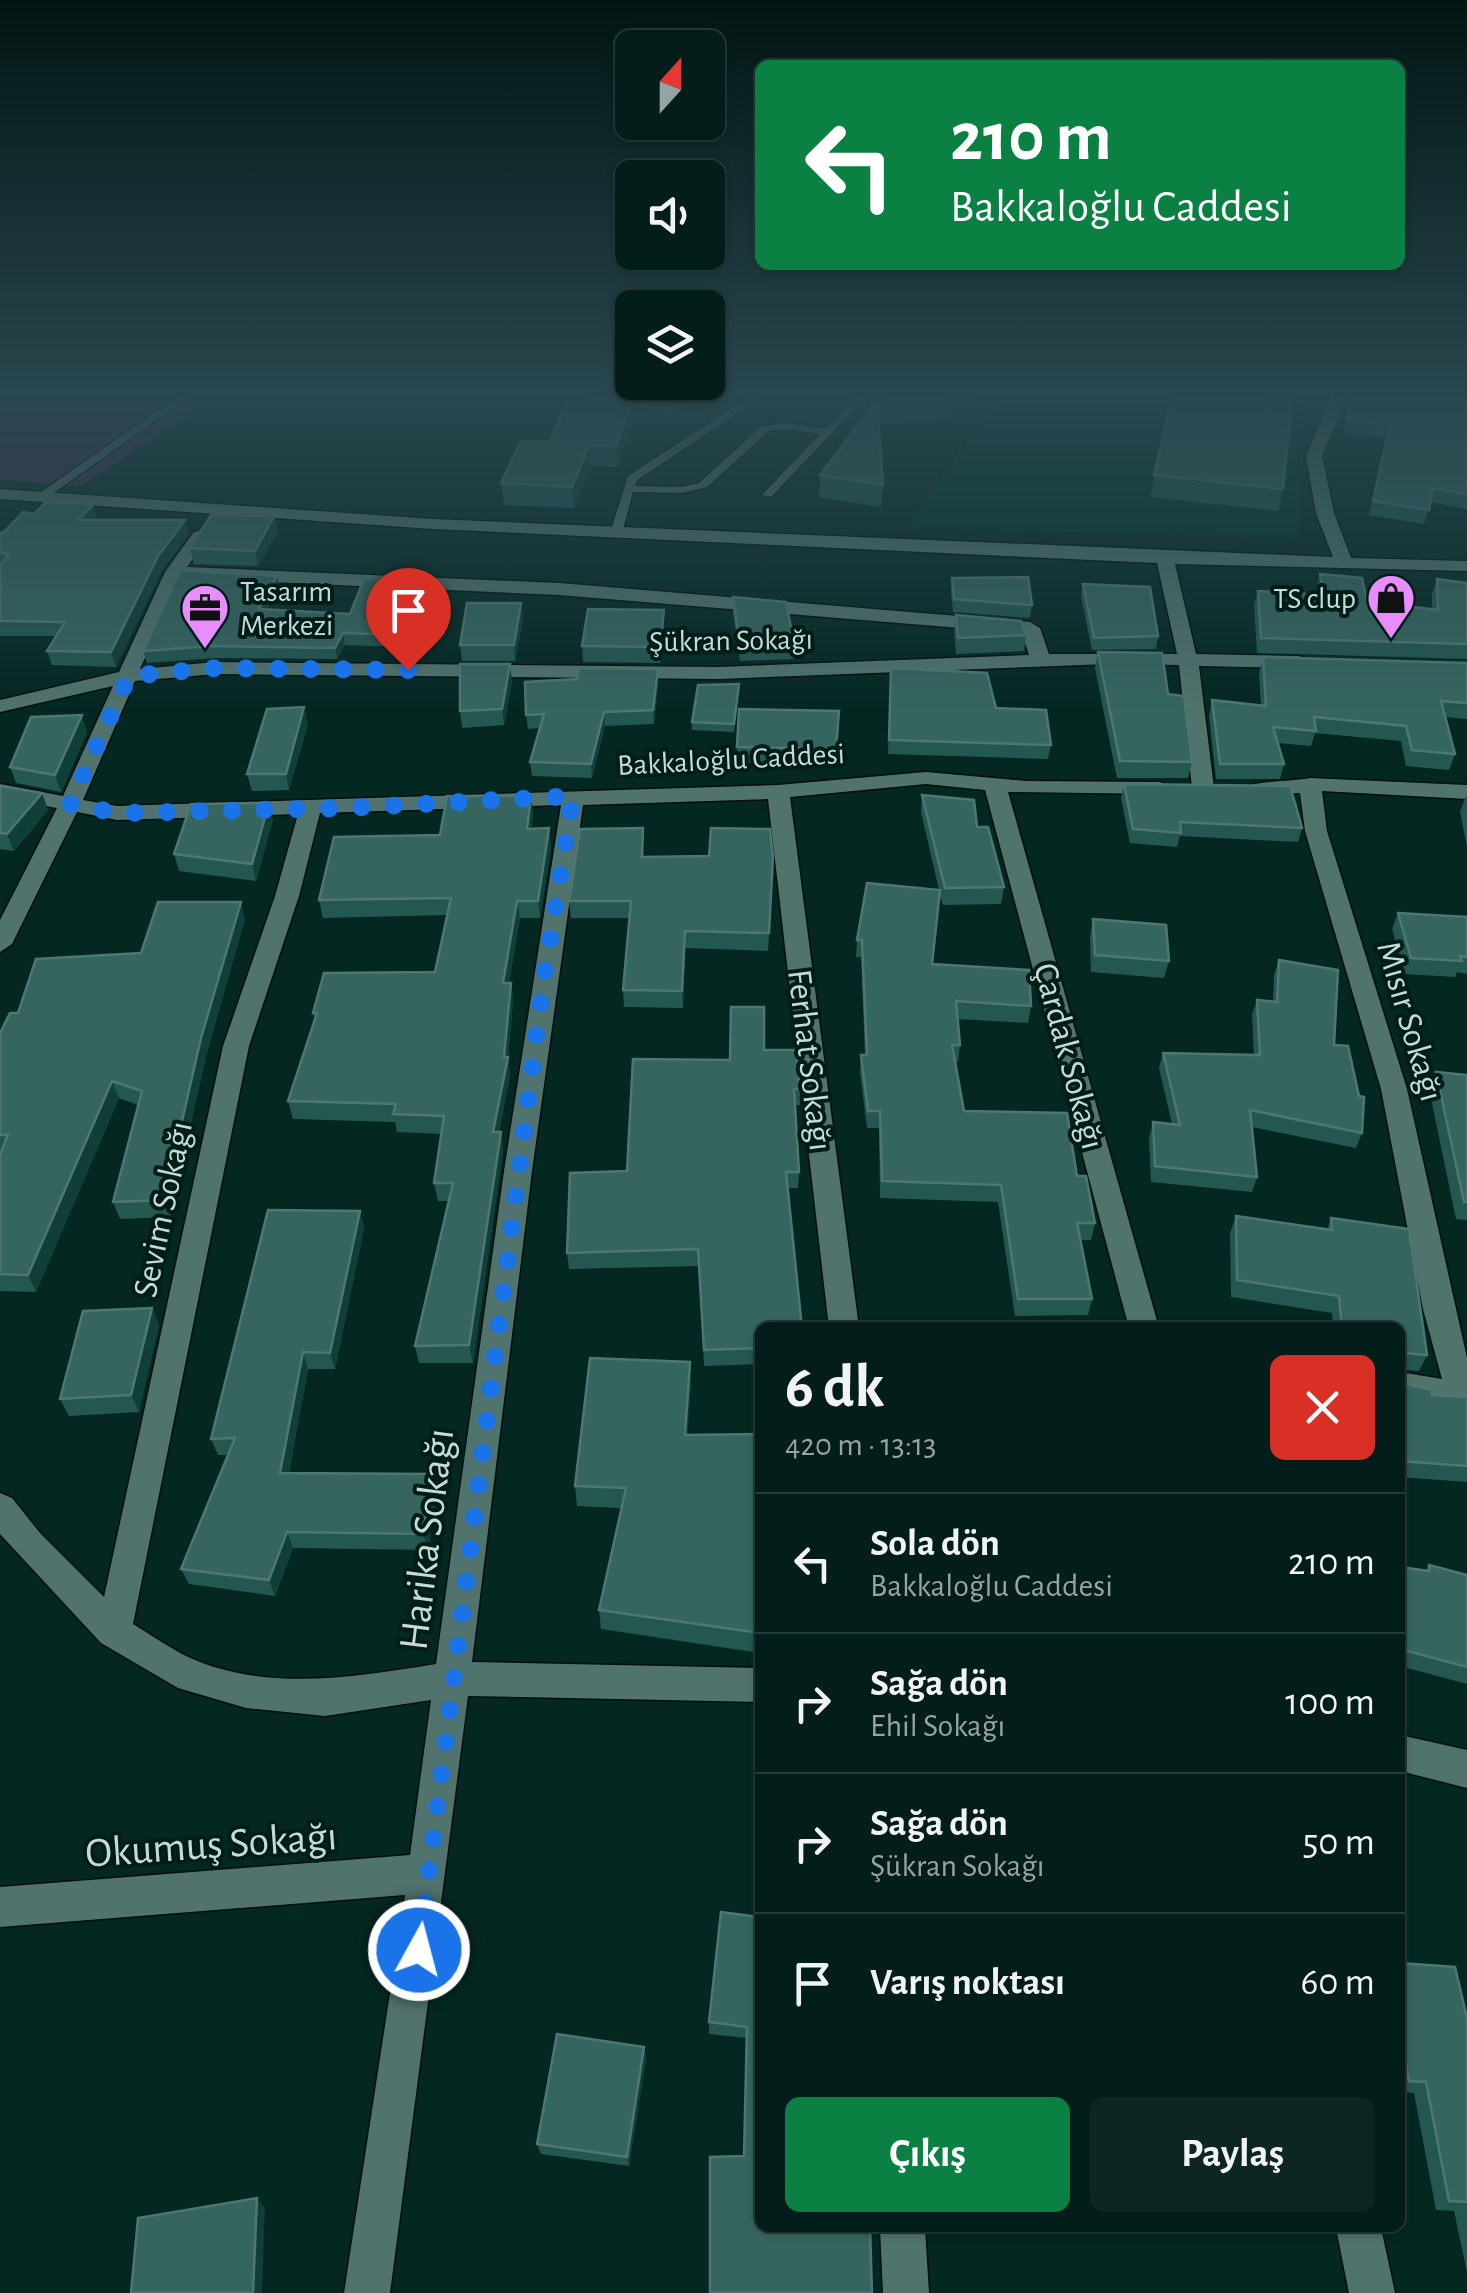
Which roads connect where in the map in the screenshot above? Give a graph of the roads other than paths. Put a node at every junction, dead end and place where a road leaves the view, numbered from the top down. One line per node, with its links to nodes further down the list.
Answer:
1 (39, 499): 5 (street)
2 (57, 499): 6 (street)
3 (626, 499): 6 (lane)
4 (1322, 499): 9 (street)
5 (0, 512)
6 (616, 533): 8 (street)
7 (200, 536): 11 (street)
8 (1165, 558): 9 (street); 12 (street)
9 (1345, 565): 10 (street)
10 (1467, 566)
11 (174, 572): 13 (street); 15 (street)
12 (1188, 660): 13 (street, Şükran Sokağı); 14 (street, Şükran Sokağı); 19 (street)
13 (1040, 661): 15 (street, Şükran Sokağı)
14 (1321, 663)
15 (129, 676): 16 (street, Şükran Sokağı); 24 (street)
16 (0, 706)
17 (1310, 784): 19 (street, Bakkaloğlu Caddesi); 22 (street, Bakkaloğlu Caddesi); 30 (street, Mısır Sokağı)
18 (995, 785): 19 (street, Bakkaloğlu Caddesi); 21 (street, Bakkaloğlu Caddesi); 28 (street, Çardak Sokağı)
19 (1203, 788)
20 (0, 791): 24 (street, Bakkaloğlu Caddesi)
21 (778, 792): 23 (street, Bakkaloğlu Caddesi); 27 (street, Ferhat Sokağı)
22 (1467, 792)
23 (573, 796): 25 (street, Bakkaloğlu Caddesi); 33 (street, Harika Sokağı)
24 (70, 804): 25 (street, Bakkaloğlu Caddesi); 26 (street)
25 (310, 809): 32 (street, Sevim Sokağı)
26 (0, 944)
27 (843, 1322)
28 (1142, 1322)
29 (1405, 1386): 30 (street, Mısır Sokağı)
30 (1464, 1397)
31 (0, 1508): 32 (street)
32 (114, 1630): 33 (street)
33 (453, 1679): 34 (street); 37 (street, Harika Sokağı)
34 (755, 1685)
35 (1405, 1754): 36 (street)
36 (1467, 1770)
37 (428, 1873): 38 (street, Okumuş Sokağı); 41 (street, Harika Sokağı)
38 (0, 1907)
39 (903, 2232): 42 (street)
40 (1360, 2232): 43 (street)
41 (367, 2293)
42 (906, 2293)
43 (1372, 2293)

